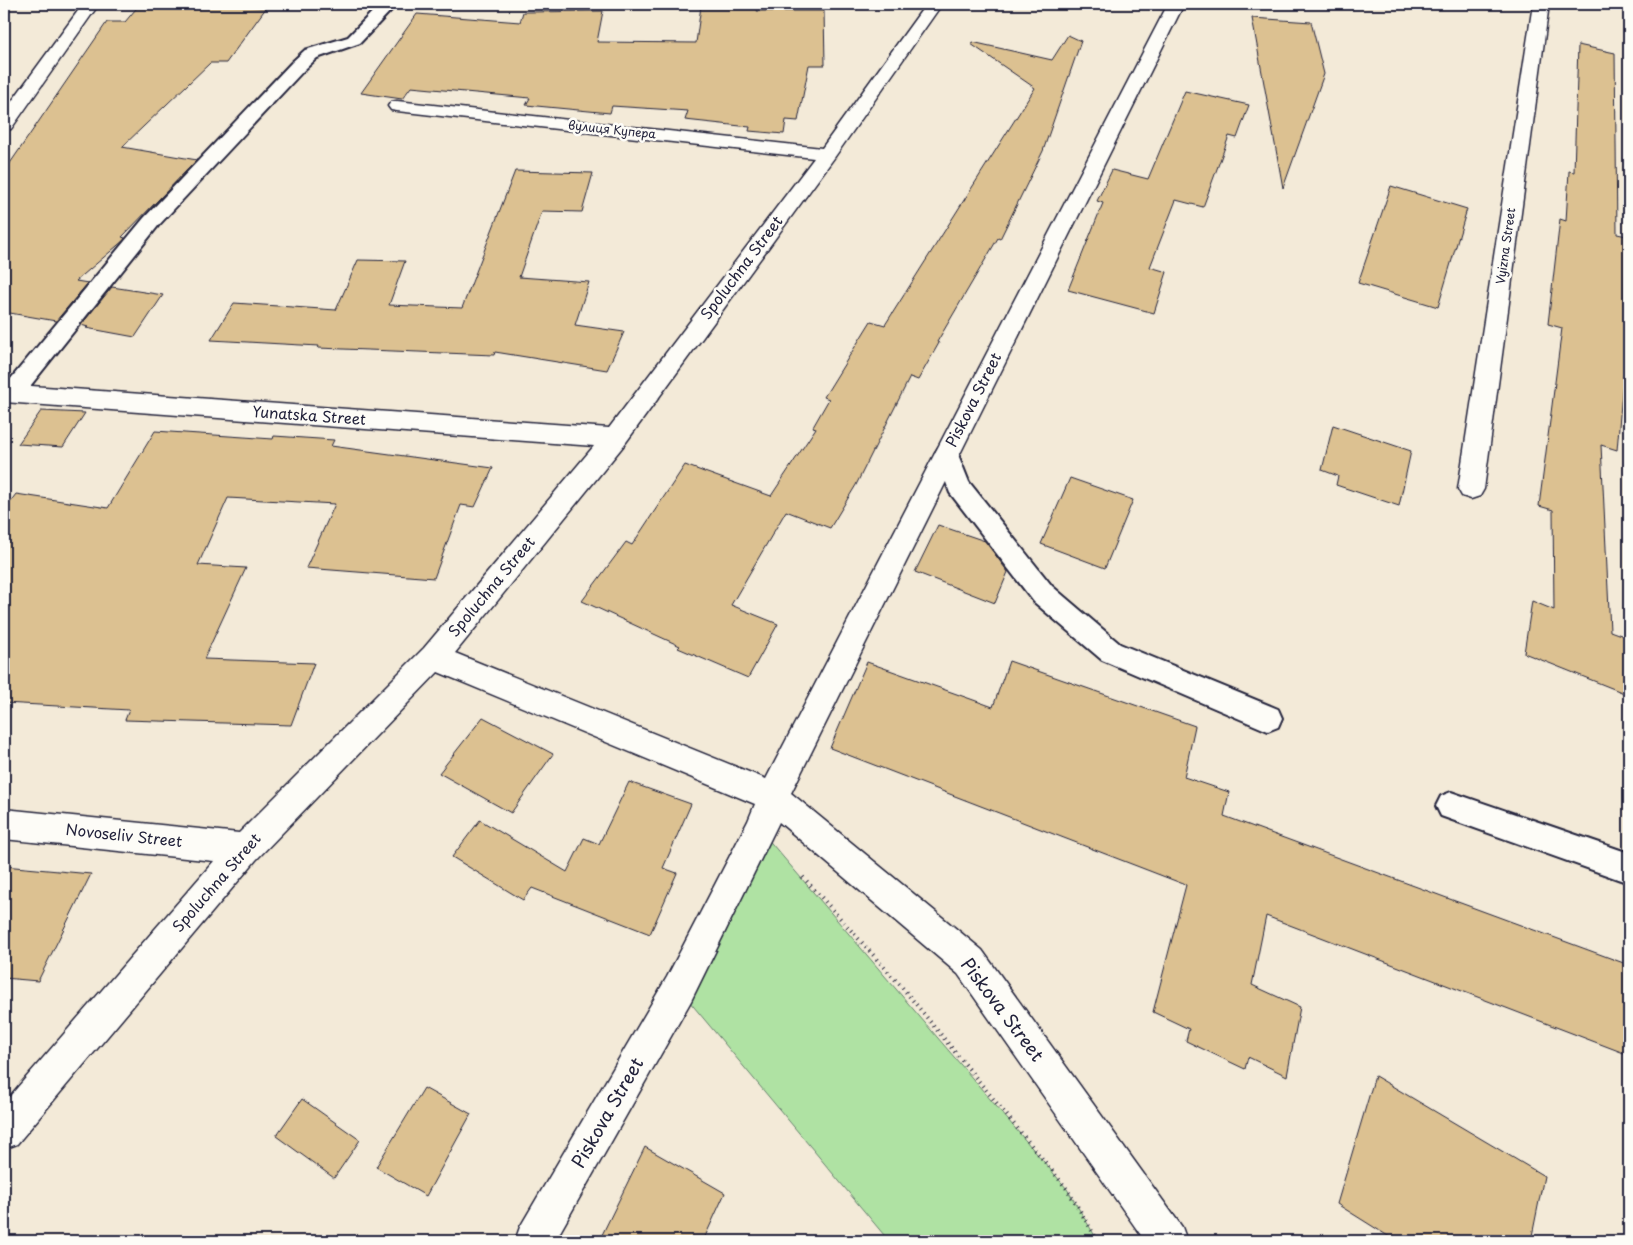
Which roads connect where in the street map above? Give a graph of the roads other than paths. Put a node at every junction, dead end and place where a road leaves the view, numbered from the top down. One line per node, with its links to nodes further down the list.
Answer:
1 (91, 4): 7 (street)
2 (389, 4): 9 (lane)
3 (934, 4): 8 (street, Spoluchna Street)
4 (1176, 4): 11 (street, Piskova Street)
5 (1541, 4): 12 (street, Vyizna Street)
6 (397, 106): 8 (street, вулиця Купера)
7 (7, 117)
8 (827, 154): 10 (street, Spoluchna Street)
9 (7, 394): 10 (street, Yunatska Street)
10 (615, 438): 13 (street, Spoluchna Street)
11 (947, 453): 14 (lane); 15 (street, Piskova Street)
12 (1471, 489)
13 (434, 657): 15 (street); 18 (street, Spoluchna Street)
14 (1268, 718)
15 (773, 796): 21 (street, Piskova Street); 22 (street, Piskova Street)
16 (1451, 806): 19 (lane)
17 (4, 824): 18 (street, Novoseliv Street)
18 (245, 849): 20 (street, Spoluchna Street)
19 (1629, 868)
20 (4, 1131)
21 (534, 1241)
22 (1168, 1241)

